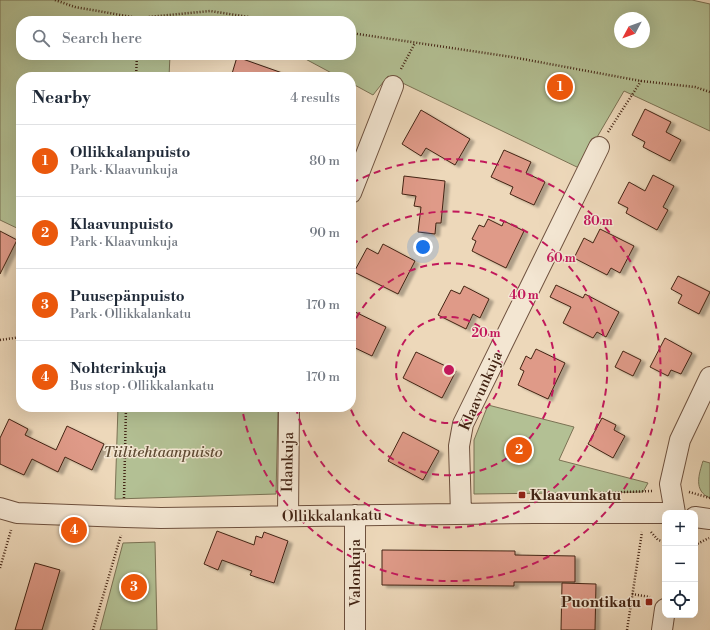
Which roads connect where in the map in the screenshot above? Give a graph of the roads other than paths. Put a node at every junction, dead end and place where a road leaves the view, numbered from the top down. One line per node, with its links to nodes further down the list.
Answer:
1 (393, 86): 3 (street)
2 (599, 147): 9 (street, Klaavunkuja)
3 (356, 168)
4 (710, 377): 7 (street)
5 (289, 412): 11 (street, Idankuja)
6 (9, 510): 11 (street, Ollikkalankatu)
7 (674, 510)
8 (662, 513): 9 (street, Ollikkalankatu)
9 (461, 514): 10 (street, Ollikkalankatu)
10 (355, 515): 11 (street, Ollikkalankatu); 15 (street, Valonkuja)
11 (288, 516)
12 (698, 517): 13 (street)
13 (710, 519)
14 (657, 605): 16 (street)
15 (355, 630)
16 (662, 630)

